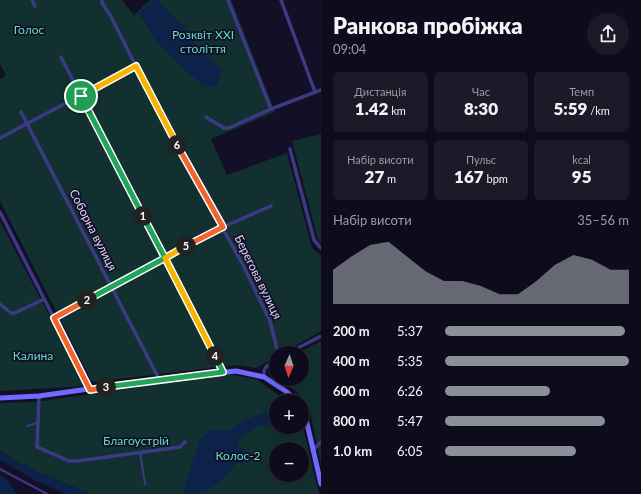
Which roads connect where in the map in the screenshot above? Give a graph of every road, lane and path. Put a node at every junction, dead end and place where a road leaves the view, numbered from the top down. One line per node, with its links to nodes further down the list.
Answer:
1 (32, 0): 5 (street)
2 (102, 0): 7 (street, Берегова вулиця)
3 (228, 0): 11 (street)
4 (281, 0): 9 (street)
5 (35, 6)
6 (61, 57): 10 (street)
7 (136, 66): 10 (street); 19 (street, Берегова вулиця)
8 (321, 90): 9 (street)
9 (315, 92): 11 (street)
10 (81, 96): 14 (street); 21 (street)
11 (271, 109): 13 (street)
12 (20, 112): 14 (street, Соборна вулиця)
13 (206, 117)
14 (27, 124): 15 (street); 22 (street, Соборна вулиця)
15 (0, 138)
16 (290, 149): 20 (street)
17 (271, 206): 19 (street)
18 (0, 212): 23 (street)
19 (223, 227): 21 (street); 27 (street, Берегова вулиця)
20 (321, 248)
21 (165, 258): 22 (street); 30 (street)
22 (111, 287): 25 (street); 32 (street, Соборна вулиця)
23 (44, 299): 24 (street); 25 (street)
24 (0, 304)
25 (54, 318): 33 (street)
26 (321, 336): 28 (street)
27 (276, 346)
28 (302, 346)
29 (269, 364): 31 (street)
30 (223, 372): 31 (street); 32 (street)
31 (264, 377): 34 (street)
32 (159, 379): 33 (street)
33 (90, 390): 35 (street)
34 (290, 394)
35 (39, 396): 36 (street); 37 (street)
36 (0, 398)
37 (37, 423): 38 (lane); 43 (street)
38 (27, 426)
39 (309, 432): 42 (street)
40 (185, 442): 43 (street)
41 (321, 442): 42 (street)
42 (314, 450): 46 (street)
43 (140, 452): 45 (lane)
44 (0, 469): 47 (lane)
45 (145, 484)
46 (321, 484)
47 (47, 494)

